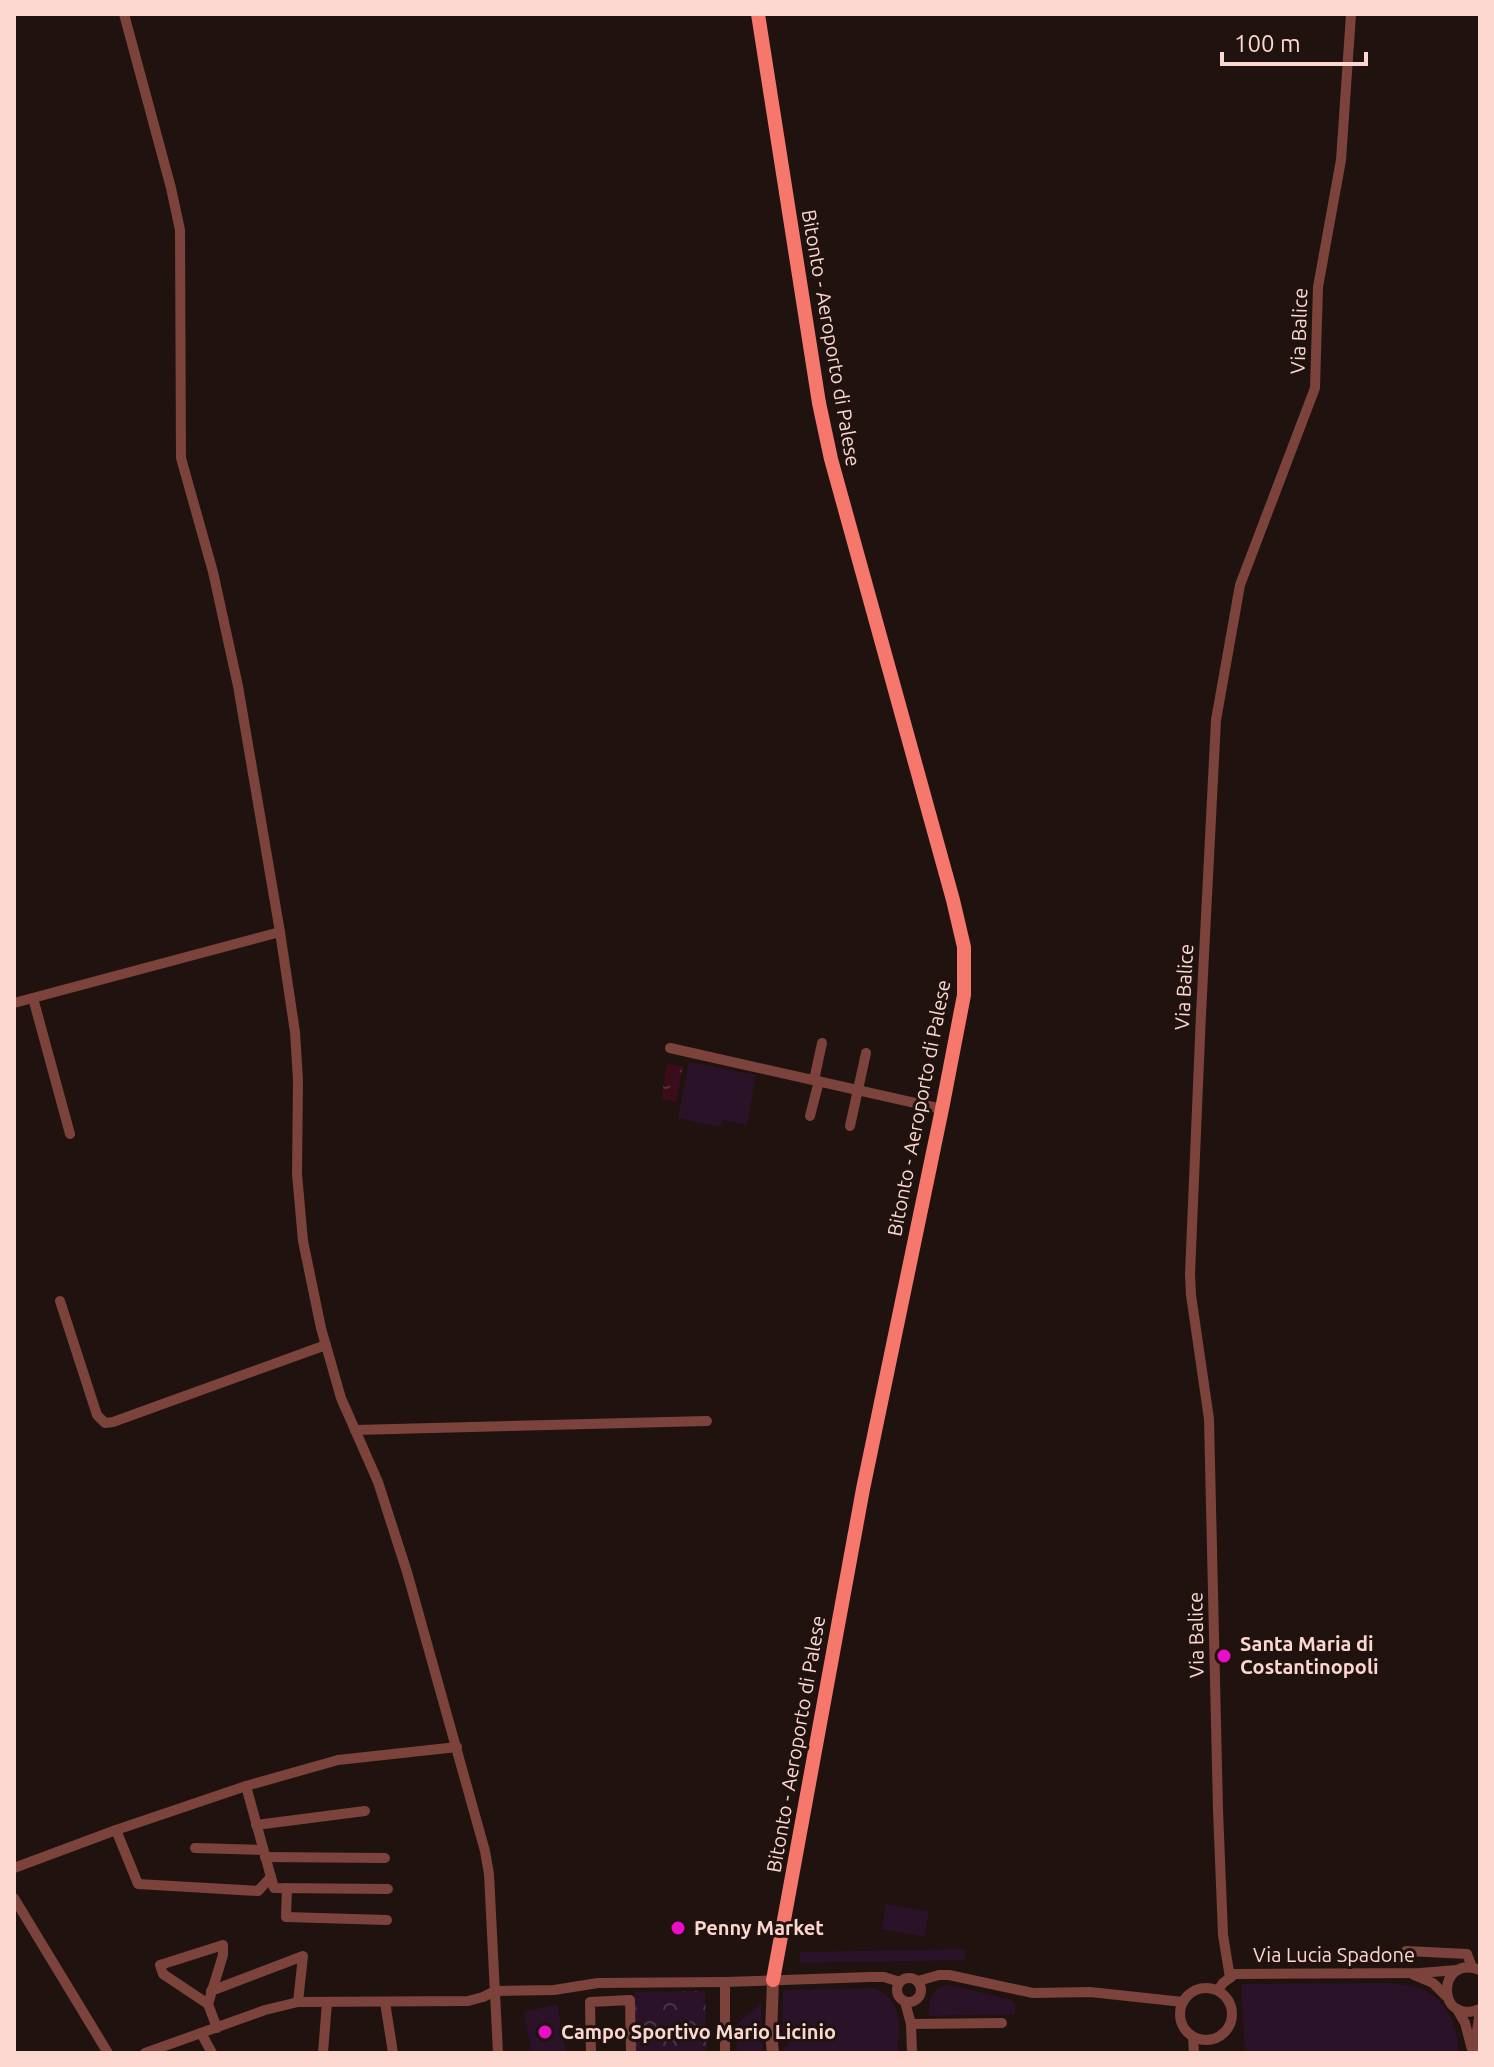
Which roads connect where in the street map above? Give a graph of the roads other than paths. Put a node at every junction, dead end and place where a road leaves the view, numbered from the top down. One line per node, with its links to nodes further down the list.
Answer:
1 (124, 14): 4 (street)
2 (758, 14): 12 (main road, Bitonto - Aeroporto di Palese)
3 (1351, 14): 39 (street, Via Balice)
4 (280, 932): 5 (street); 17 (street)
5 (33, 998): 6 (street); 15 (street)
6 (14, 1003)
7 (822, 1043): 10 (street)
8 (670, 1048): 10 (street)
9 (866, 1053): 11 (street)
10 (816, 1081): 11 (street); 13 (street)
11 (858, 1090): 12 (street); 14 (street)
12 (942, 1109): 40 (main road, Bitonto - Aeroporto di Palese)
13 (810, 1116)
14 (850, 1126)
15 (70, 1134)
16 (60, 1301): 17 (street)
17 (326, 1345): 19 (street)
18 (707, 1421): 19 (street)
19 (355, 1430): 20 (street)
20 (457, 1747): 21 (street); 45 (street)
21 (246, 1786): 23 (street); 24 (street)
22 (365, 1811): 23 (street)
23 (256, 1825): 26 (street)
24 (116, 1830): 28 (street); 29 (street)
25 (195, 1848): 26 (street)
26 (264, 1853): 27 (street); 29 (street)
27 (385, 1858)
28 (14, 1868)
29 (271, 1877): 30 (street)
30 (287, 1888): 31 (street); 33 (street)
31 (388, 1889)
32 (14, 1898): 61 (street)
33 (387, 1920)
34 (1406, 1951): 35 (street)
35 (1478, 1969): 36 (street, Via Lucia Spadone)
36 (1457, 1970): 37 (street, Via Lucia Spadone); 47 (street)
37 (1408, 1973): 39 (street, Via Lucia Spadone); 47 (street)
38 (870, 1977): 40 (street); 42 (street); 46 (street)
39 (1230, 1978): 43 (street, Via Lucia Spadone)
40 (773, 1980): 41 (street); 70 (street)
41 (725, 1982): 45 (street); 69 (street)
42 (900, 1982): 46 (street); 46 (street)
43 (1218, 1990)
44 (211, 1991): 48 (street); 52 (street); 52 (street)
45 (495, 1991): 50 (street); 66 (street)
46 (912, 1994): 51 (street); 56 (street)
47 (1447, 1997): 53 (street)
48 (298, 2002): 49 (street); 57 (street)
49 (327, 2002): 50 (street); 64 (street)
50 (385, 2002): 65 (street)
51 (1183, 2002): 59 (street); 60 (street)
52 (208, 2004): 57 (street)
53 (1457, 2009): 54 (street); 74 (street)
54 (1480, 2010): 74 (street)
55 (1002, 2023): 56 (street)
56 (911, 2024): 71 (street)
57 (217, 2028): 58 (street)
58 (201, 2033): 62 (street); 63 (street)
59 (1193, 2037): 60 (street); 72 (street)
60 (1214, 2038): 73 (street)
61 (108, 2053)
62 (145, 2053)
63 (212, 2053)
64 (323, 2053)
65 (393, 2053)
66 (498, 2053)
67 (591, 2053): 68 (street)
68 (631, 2053)
69 (725, 2053)
70 (773, 2053)
71 (912, 2053)
72 (1194, 2053)
73 (1215, 2053)
74 (1474, 2053)

